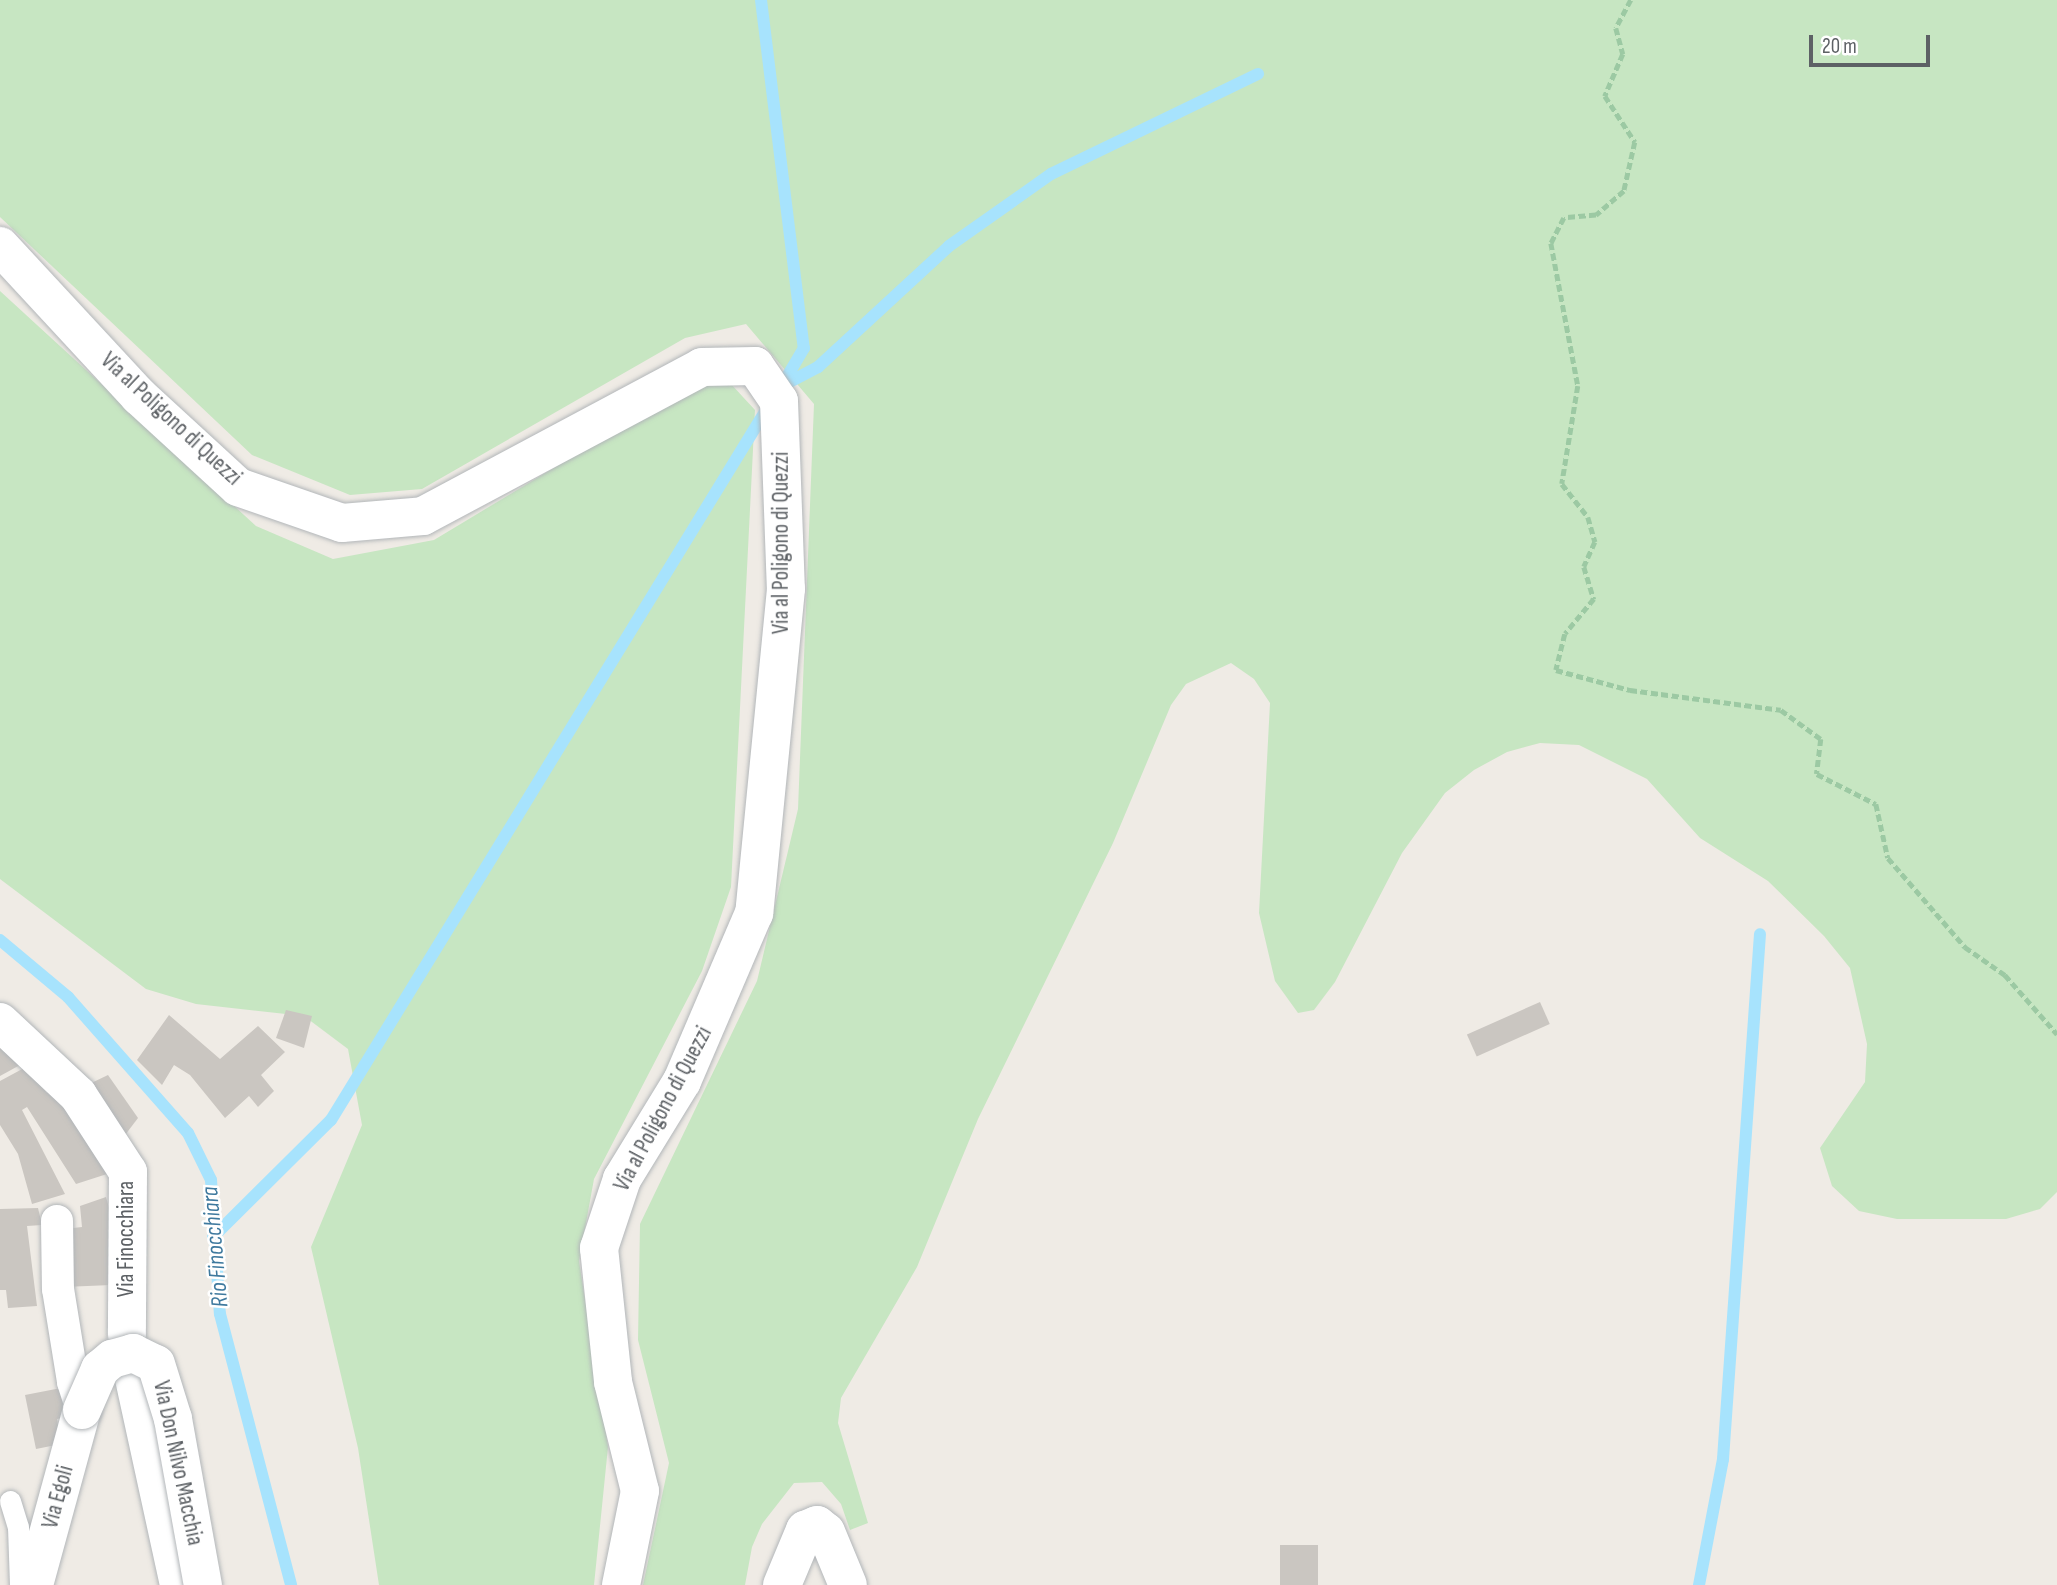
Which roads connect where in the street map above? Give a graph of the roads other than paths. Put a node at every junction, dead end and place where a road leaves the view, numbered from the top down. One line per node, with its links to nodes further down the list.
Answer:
1 (0, 246): 12 (street, Via al Poligono di Quezzi)
2 (0, 1022): 4 (street, Via Finocchiara)
3 (57, 1221): 6 (street)
4 (128, 1335)
5 (133, 1374): 10 (street)
6 (82, 1410): 9 (street, Via Egoli); 11 (street, Via Don Nilvo Macchia, bridge)
7 (10, 1501): 8 (lane)
8 (20, 1585)
9 (34, 1585)
10 (178, 1585)
11 (203, 1585)
12 (621, 1585)
13 (782, 1585): 14 (street)
14 (848, 1585)

